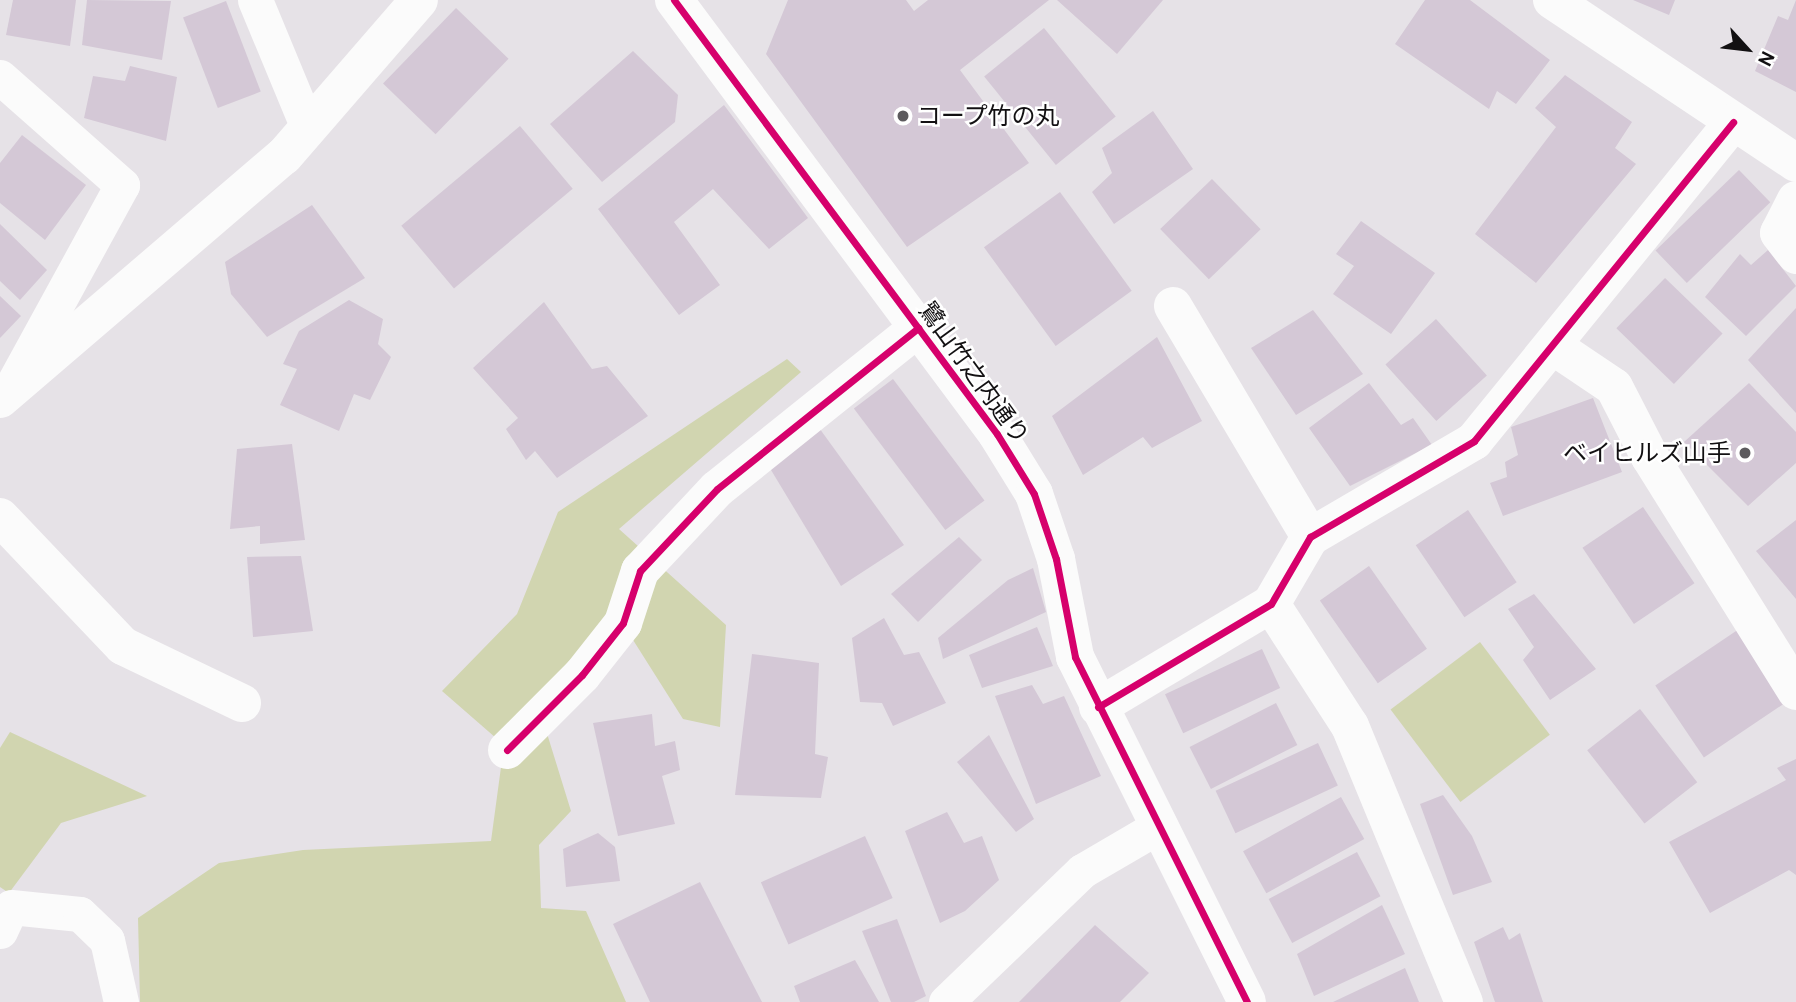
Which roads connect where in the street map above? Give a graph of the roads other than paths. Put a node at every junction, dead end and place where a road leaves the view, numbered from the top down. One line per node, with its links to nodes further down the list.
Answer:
1 (255, 0): 7 (lane)
2 (419, 0): 7 (street)
3 (674, 0): 12 (street, 鷺山竹之内通り)
4 (1552, 0): 6 (street)
5 (0, 77): 14 (lane)
6 (1733, 122): 8 (street); 13 (street)
7 (308, 128): 14 (street)
8 (1796, 163)
9 (1796, 200): 10 (street)
10 (1796, 255)
11 (1173, 306): 16 (street)
12 (918, 328): 20 (street, 鷺山竹之内通り); 21 (street)
13 (1553, 346): 16 (street); 18 (street)
14 (5, 395)
15 (0, 517): 19 (street)
16 (1310, 537): 17 (street)
17 (1271, 604): 20 (street); 27 (street)
18 (1796, 691)
19 (242, 703)
20 (1098, 707): 22 (street, 鷺山竹之内通り)
21 (507, 750)
22 (1156, 828): 25 (lane); 26 (street, 鷺山竹之内通り)
23 (0, 931): 24 (lane)
24 (121, 1002)
25 (946, 1002)
26 (1247, 1002)
27 (1464, 1002)

